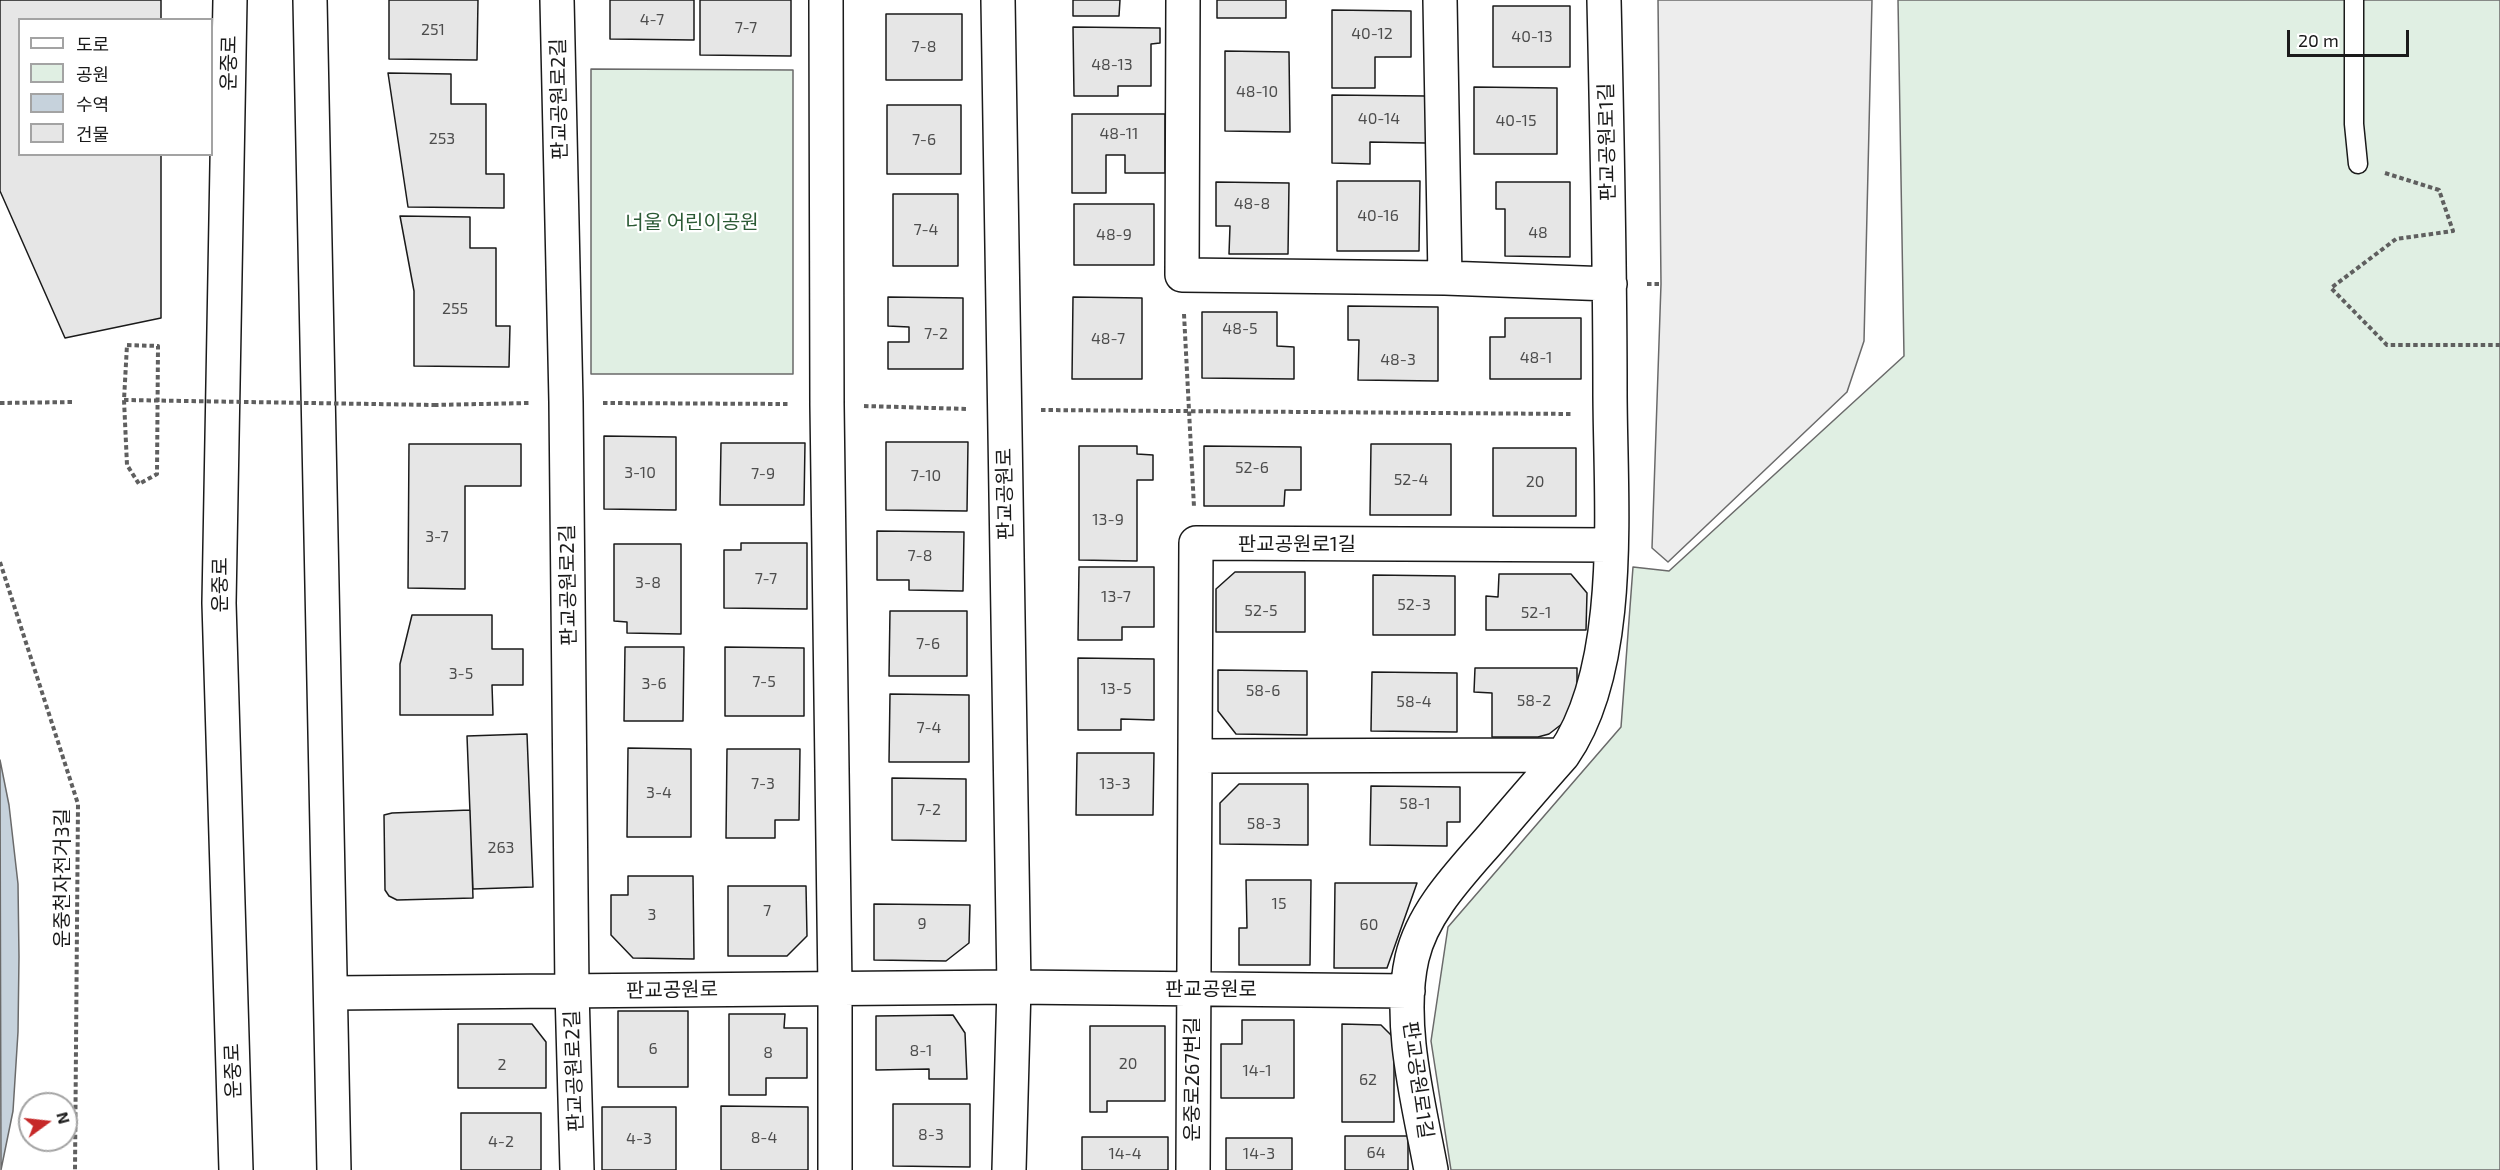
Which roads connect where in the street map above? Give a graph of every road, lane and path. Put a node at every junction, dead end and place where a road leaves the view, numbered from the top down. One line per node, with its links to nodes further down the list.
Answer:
1 (230, 0): 35 (street, 운중로)
2 (310, 0): 33 (street)
3 (557, 0): 17 (street, 판교공원로2길)
4 (826, 0): 19 (street)
5 (998, 0): 20 (street, 판교공원로)
6 (1183, 0): 11 (street)
7 (1440, 0): 12 (street)
8 (1604, 0): 13 (street, 판교공원로1길)
9 (2354, 0): 10 (lane)
10 (2358, 164): 14 (path)
11 (1182, 275): 12 (street); 21 (path)
12 (1445, 278): 13 (street)
13 (1610, 284): 22 (street, 판교공원로1길)
14 (2500, 345)
15 (124, 400): 15 (path); 17 (path, bridge)
16 (75, 402): 18 (path)
17 (566, 402): 19 (path); 31 (street, 판교공원로2길)
18 (0, 403)
19 (827, 405): 20 (path); 30 (street)
20 (1003, 410): 21 (path); 28 (street, 판교공원로)
21 (1189, 410): 22 (path); 23 (path)
22 (1610, 414): 24 (street, 판교공원로1길)
23 (1196, 543): 24 (street, 판교공원로1길); 27 (street)
24 (1610, 545): 26 (street, 판교공원로1길)
25 (0, 562): 34 (path, 운중천자전거3길)
26 (1563, 755): 27 (street); 32 (street, 판교공원로1길)
27 (1195, 756): 29 (street)
28 (1014, 987): 29 (street, 판교공원로); 30 (street, 판교공원로); 39 (street, 판교공원로)
29 (1192, 988): 32 (street, 판교공원로); 40 (street, 운중로267번길)
30 (835, 989): 31 (street, 판교공원로); 38 (street)
31 (572, 991): 33 (street, 판교공원로); 37 (street, 판교공원로2길)
32 (1408, 991): 41 (street, 판교공원로1길)
33 (331, 993): 36 (street)
34 (75, 1170)
35 (236, 1170)
36 (334, 1170)
37 (577, 1170)
38 (835, 1170)
39 (1009, 1170)
40 (1193, 1170)
41 (1431, 1170)

